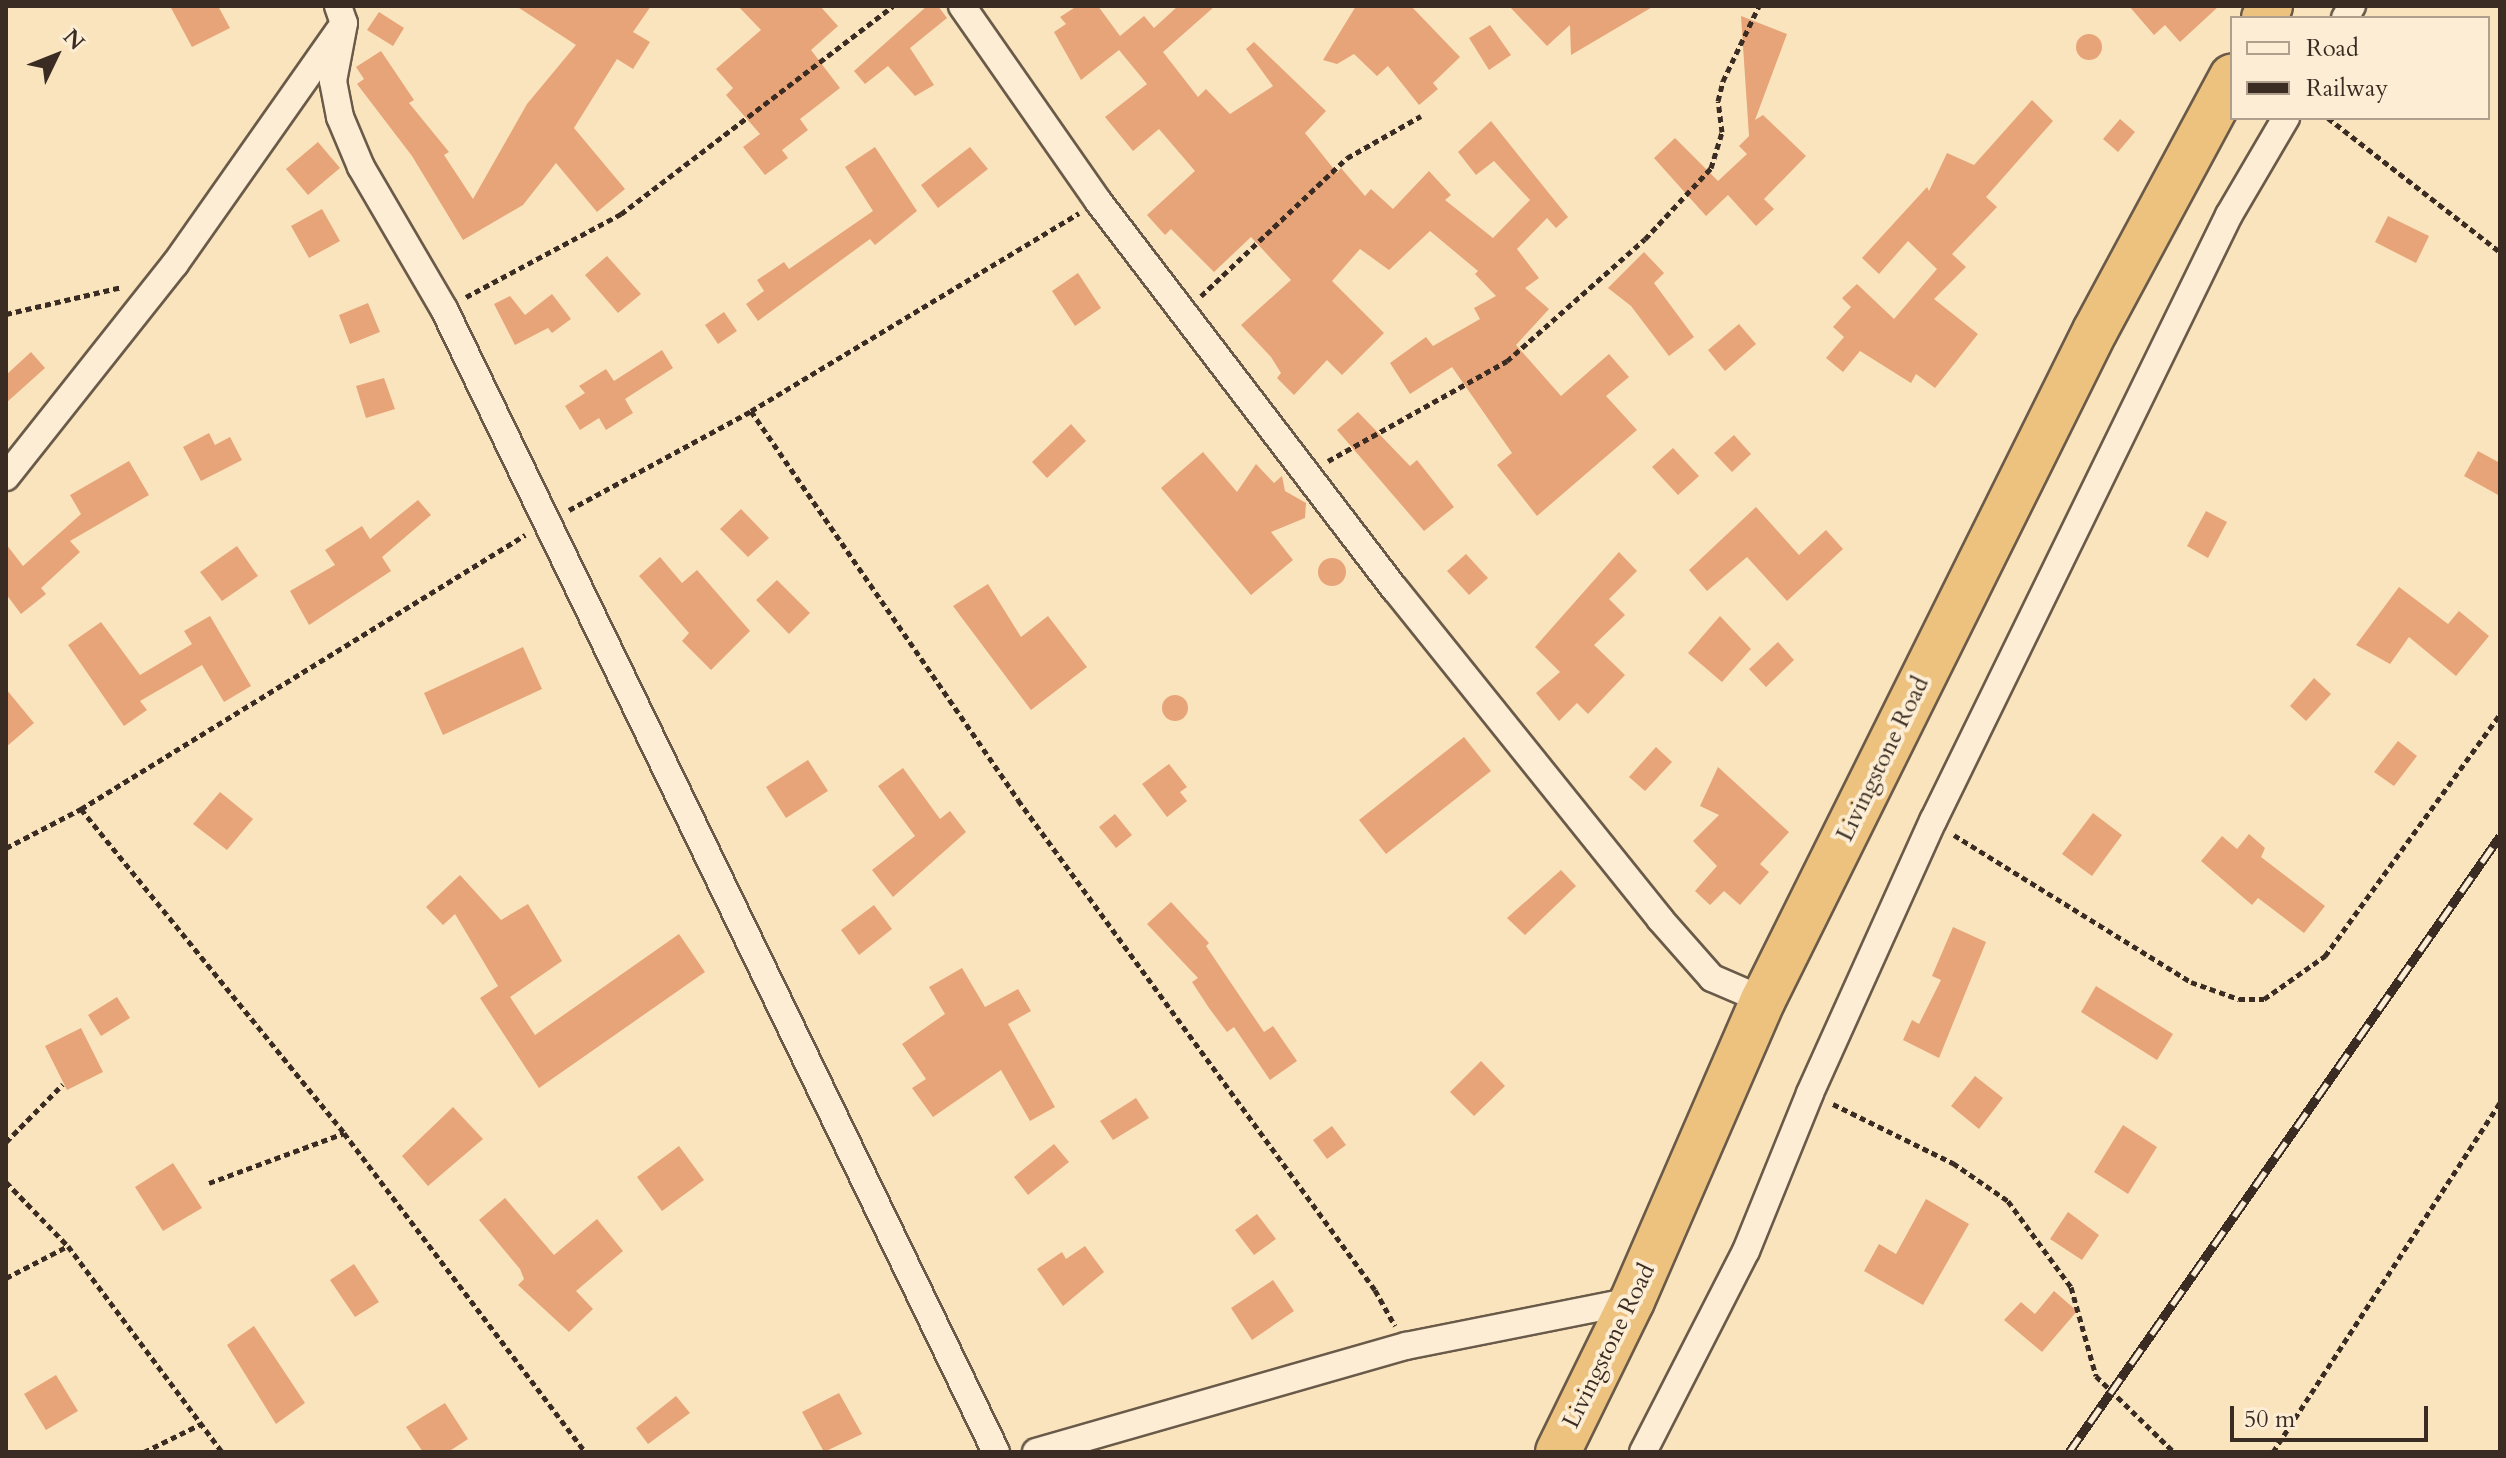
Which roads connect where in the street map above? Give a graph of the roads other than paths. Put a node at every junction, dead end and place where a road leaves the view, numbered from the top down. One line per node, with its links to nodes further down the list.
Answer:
1 (962, 6): 6 (street)
2 (345, 12): 5 (street); 8 (street)
3 (2230, 81): 6 (highway, Livingstone Road)
4 (2285, 120): 11 (street)
5 (6, 477)
6 (1763, 1000): 7 (highway, Livingstone Road)
7 (1632, 1301): 9 (street); 10 (highway, Livingstone Road)
8 (996, 1452)
9 (1036, 1452)
10 (1558, 1452)
11 (1643, 1452)

